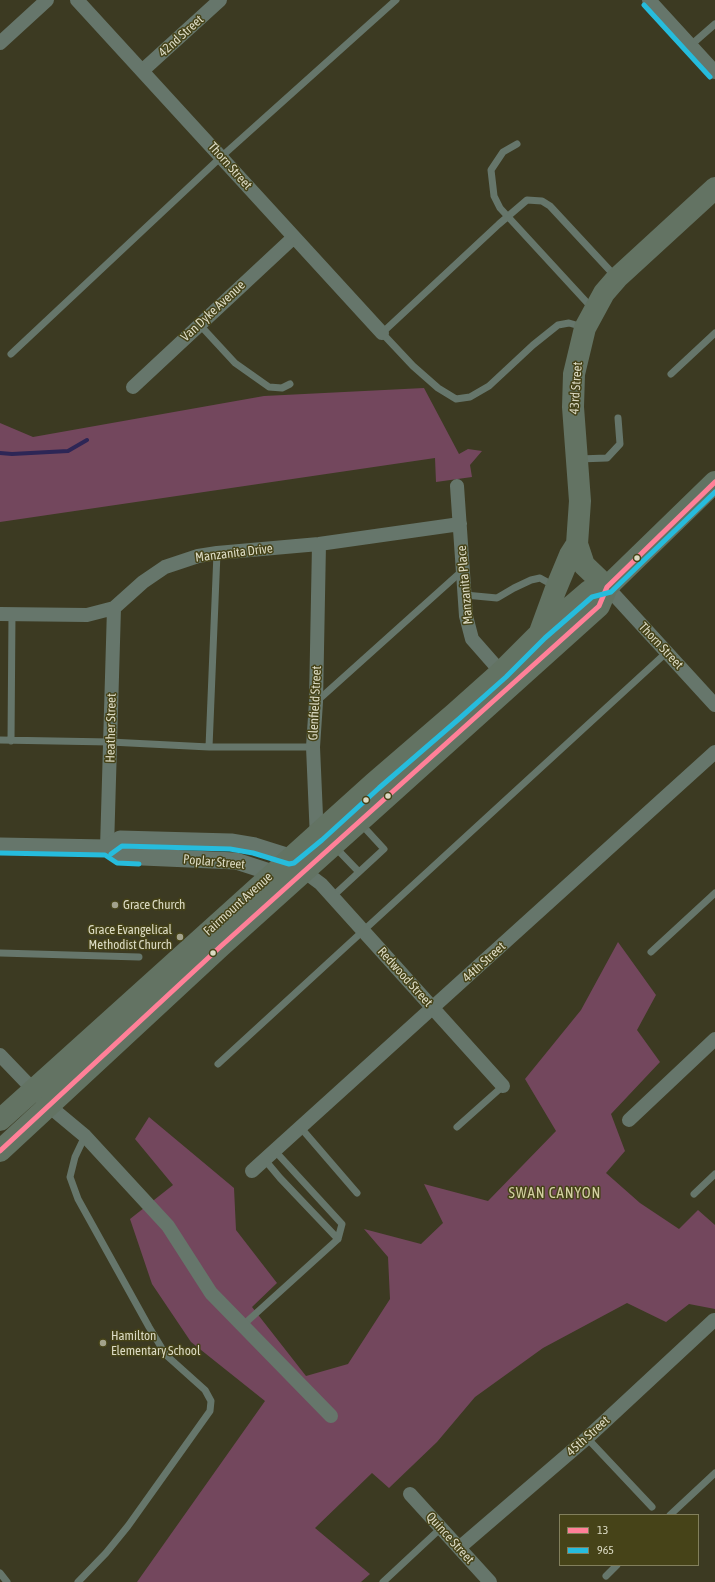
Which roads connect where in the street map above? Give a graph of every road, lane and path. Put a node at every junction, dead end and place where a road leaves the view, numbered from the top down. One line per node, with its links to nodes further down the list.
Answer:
1 (47, 0): 7 (street)
2 (77, 0): 9 (street, Thorn Street)
3 (220, 0): 9 (street, 42nd Street)
4 (396, 0): 12 (lane)
5 (649, 0): 8 (street)
6 (715, 24): 8 (lane)
7 (0, 43)
8 (691, 45): 10 (street)
9 (142, 71): 12 (street, Thorn Street)
10 (715, 72)
11 (517, 144): 14 (lane)
12 (221, 157): 15 (street, Thorn Street); 21 (lane)
13 (715, 188): 16 (main road, 43rd Street)
14 (508, 216): 16 (lane); 17 (lane); 19 (lane)
15 (294, 237): 18 (street, Van Dyke Avenue); 19 (street, Thorn Street)
16 (617, 278): 17 (main road, 43rd Street)
17 (590, 319): 19 (lane); 26 (main road, 43rd Street)
18 (199, 324): 23 (lane); 24 (street, Van Dyke Avenue)
19 (382, 333)
20 (715, 333): 22 (lane)
21 (11, 354)
22 (671, 374)
23 (290, 384)
24 (133, 387)
25 (618, 418): 26 (lane)
26 (577, 459): 31 (main road, 43rd Street)
27 (715, 482): 34 (main road, Fairmount Avenue)
28 (457, 486): 29 (street, Manzanita Place)
29 (460, 524): 30 (street, Manzanita Drive); 33 (street, Manzanita Place)
30 (319, 544): 32 (street, Manzanita Drive); 42 (street, Glenfield Street)
31 (577, 544): 34 (main road); 35 (main road, 43rd Street)
32 (217, 552): 37 (street, Manzanita Drive); 47 (lane)
33 (463, 570): 36 (street, Manzanita Place); 42 (lane)
34 (607, 587): 39 (main road, Fairmount Avenue); 40 (street, Thorn Street); 50 (main road, Fairmount Avenue)
35 (554, 591): 36 (lane); 39 (main road, 43rd Street)
36 (465, 596): 41 (street, Manzanita Place)
37 (114, 608): 38 (street, Manzanita Drive); 46 (street, Heather Street)
38 (6, 614): 45 (lane)
39 (540, 633): 41 (main road, Fairmount Avenue)
40 (667, 652): 43 (street, Thorn Street); 59 (lane)
41 (501, 672): 51 (main road, Fairmount Avenue)
42 (316, 702): 48 (street, Glenfield Street)
43 (715, 705)
44 (0, 740): 45 (lane)
45 (11, 741): 46 (lane)
46 (110, 742): 47 (lane); 53 (street, Heather Street)
47 (209, 747): 48 (lane)
48 (313, 747): 51 (street, Glenfield Street)
49 (715, 752): 63 (street, 44th Street)
50 (359, 823): 51 (main road, Fairmount Avenue); 55 (lane)
51 (325, 840): 54 (main road, Fairmount Avenue); 55 (lane)
52 (0, 846): 53 (street, Poplar Street)
53 (108, 848): 54 (street, Poplar Street); 56 (street, Poplar Street)
54 (304, 863): 56 (main road, Fairmount Avenue); 58 (street, Redwood Street); 69 (main road, Fairmount Avenue)
55 (359, 872): 58 (lane)
56 (273, 873): 68 (main road, Fairmount Avenue)
57 (715, 893): 60 (lane)
58 (332, 897): 59 (street, Redwood Street)
59 (363, 930): 63 (street, Redwood Street); 66 (lane)
60 (651, 952)
61 (0, 953): 62 (lane)
62 (139, 957)
63 (433, 1008): 67 (street, Redwood Street); 73 (street, 44th Street)
64 (715, 1039): 71 (street)
65 (0, 1054): 68 (street)
66 (218, 1064)
67 (503, 1086): 72 (lane)
68 (33, 1090): 69 (street); 70 (main road, Fairmount Avenue)
69 (49, 1106): 74 (street); 75 (main road, Fairmount Avenue)
70 (0, 1120)
71 (629, 1120)
72 (457, 1127)
73 (301, 1128): 76 (street, 44th Street); 79 (lane)
74 (85, 1136): 83 (street); 97 (lane)
75 (0, 1151)
76 (270, 1156): 77 (street, 44th Street); 81 (lane); 81 (lane)
77 (252, 1170)
78 (715, 1174): 80 (lane)
79 (357, 1193)
80 (694, 1194)
81 (338, 1239): 83 (lane)
82 (714, 1320): 85 (street, 45th Street)
83 (242, 1326): 84 (street)
84 (331, 1416)
85 (587, 1438): 88 (lane); 91 (street, 45th Street)
86 (715, 1473): 89 (lane)
87 (410, 1494): 90 (street, Quince Street)
88 (652, 1507)
89 (671, 1514)
90 (441, 1528): 91 (street, Quince Street); 95 (lane)
91 (459, 1548): 98 (street, Quince Street)
92 (616, 1566): 94 (lane)
93 (0, 1574): 96 (lane)
94 (606, 1576)
95 (388, 1580)
96 (7, 1582)
97 (78, 1582)
98 (490, 1582)

